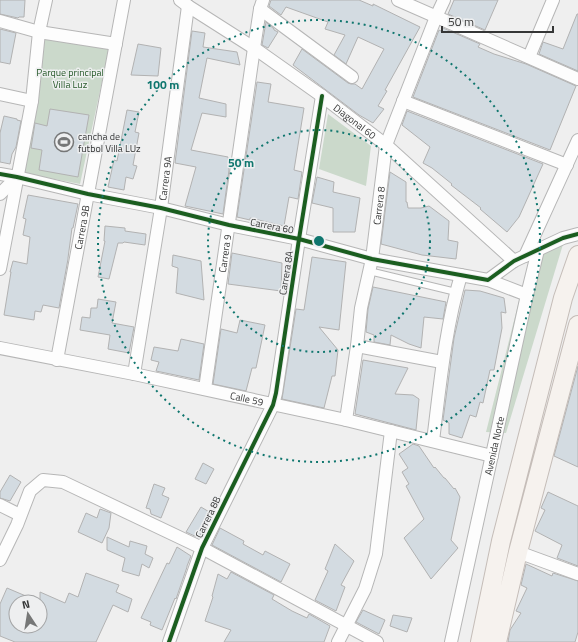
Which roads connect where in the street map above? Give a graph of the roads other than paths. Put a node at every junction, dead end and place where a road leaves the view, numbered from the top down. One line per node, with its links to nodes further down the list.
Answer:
1 (46, 0): 10 (street)
2 (124, 0): 11 (street, Carrera 9B)
3 (398, 0): 8 (street)
4 (444, 0): 8 (street, Carrera 8)
5 (553, 0): 13 (street)
6 (184, 3): 12 (street, Diagonal 60); 27 (street, Carrera 9A)
7 (262, 4): 12 (street, Carrera 9); 14 (street)
8 (436, 17): 13 (street); 19 (street, Carrera 8)
9 (0, 21): 10 (street)
10 (39, 32): 11 (street); 18 (street)
11 (116, 44): 26 (street, Carrera 9B)
12 (254, 48): 17 (street, Diagonal 60); 28 (street, Carrera 9)
13 (529, 57): 15 (street)
14 (352, 77)
15 (578, 79)
16 (0, 94): 18 (street)
17 (322, 96): 21 (street, Diagonal 60); 30 (street, Carrera 8A)
18 (32, 101): 24 (street)
19 (403, 101): 21 (street, Carrera 8); 22 (street)
20 (578, 140): 22 (street)
21 (386, 145): 33 (street, Carrera 8); 34 (street, Diagonal 60)
22 (567, 165): 34 (street)
23 (0, 174): 24 (street, Carrera 60)
24 (17, 177): 25 (street); 26 (street, Carrera 60); 35 (street)
25 (0, 194)
26 (88, 194): 27 (street, Carrera 60); 44 (street, Carrera 9B)
27 (161, 208): 28 (street, Carrera 60); 46 (street, Carrera 9A)
28 (229, 225): 30 (street, Carrera 60); 47 (street, Carrera 9)
29 (578, 234): 31 (street)
30 (299, 239): 33 (street, Carrera 60); 48 (street, Carrera 8A)
31 (538, 250): 34 (street); 40 (street, Avenida Norte)
32 (578, 255): 64 (main road)
33 (372, 259): 36 (street, Carrera 8); 37 (street, Carrera 60)
34 (520, 259): 38 (street)
35 (0, 269)
36 (369, 271): 39 (lane); 42 (street, Carrera 8)
37 (461, 275): 38 (street, Carrera 60); 39 (street)
38 (488, 280): 40 (street, Carrera 60)
39 (456, 292): 45 (street)
40 (527, 295): 52 (street, Avenida Norte)
41 (578, 325): 56 (main road)
42 (357, 346): 45 (street); 49 (street, Carrera 8)
43 (0, 348): 44 (street, Calle 59)
44 (57, 360): 46 (street, Calle 59)
45 (442, 362): 51 (street)
46 (134, 374): 47 (street, Calle 59)
47 (205, 389): 48 (street, Calle 59)
48 (273, 404): 49 (street, Calle 59); 55 (street, Carrera 8B)
49 (346, 420): 50 (street, Calle 59)
50 (391, 431): 51 (street, Calle 59); 59 (street)
51 (433, 441): 52 (street, Calle 59)
52 (492, 456): 63 (street, Avenida Norte)
53 (0, 505): 54 (street)
54 (20, 515): 55 (street); 57 (street)
55 (202, 548): 59 (street); 60 (street, Carrera 8B)
56 (518, 552): 58 (street); 65 (main road)
57 (0, 560)
58 (578, 574)
59 (346, 626): 61 (street); 62 (street)
60 (169, 642)
61 (338, 642)
62 (377, 642)
63 (451, 642)
64 (480, 642)
65 (497, 642)

